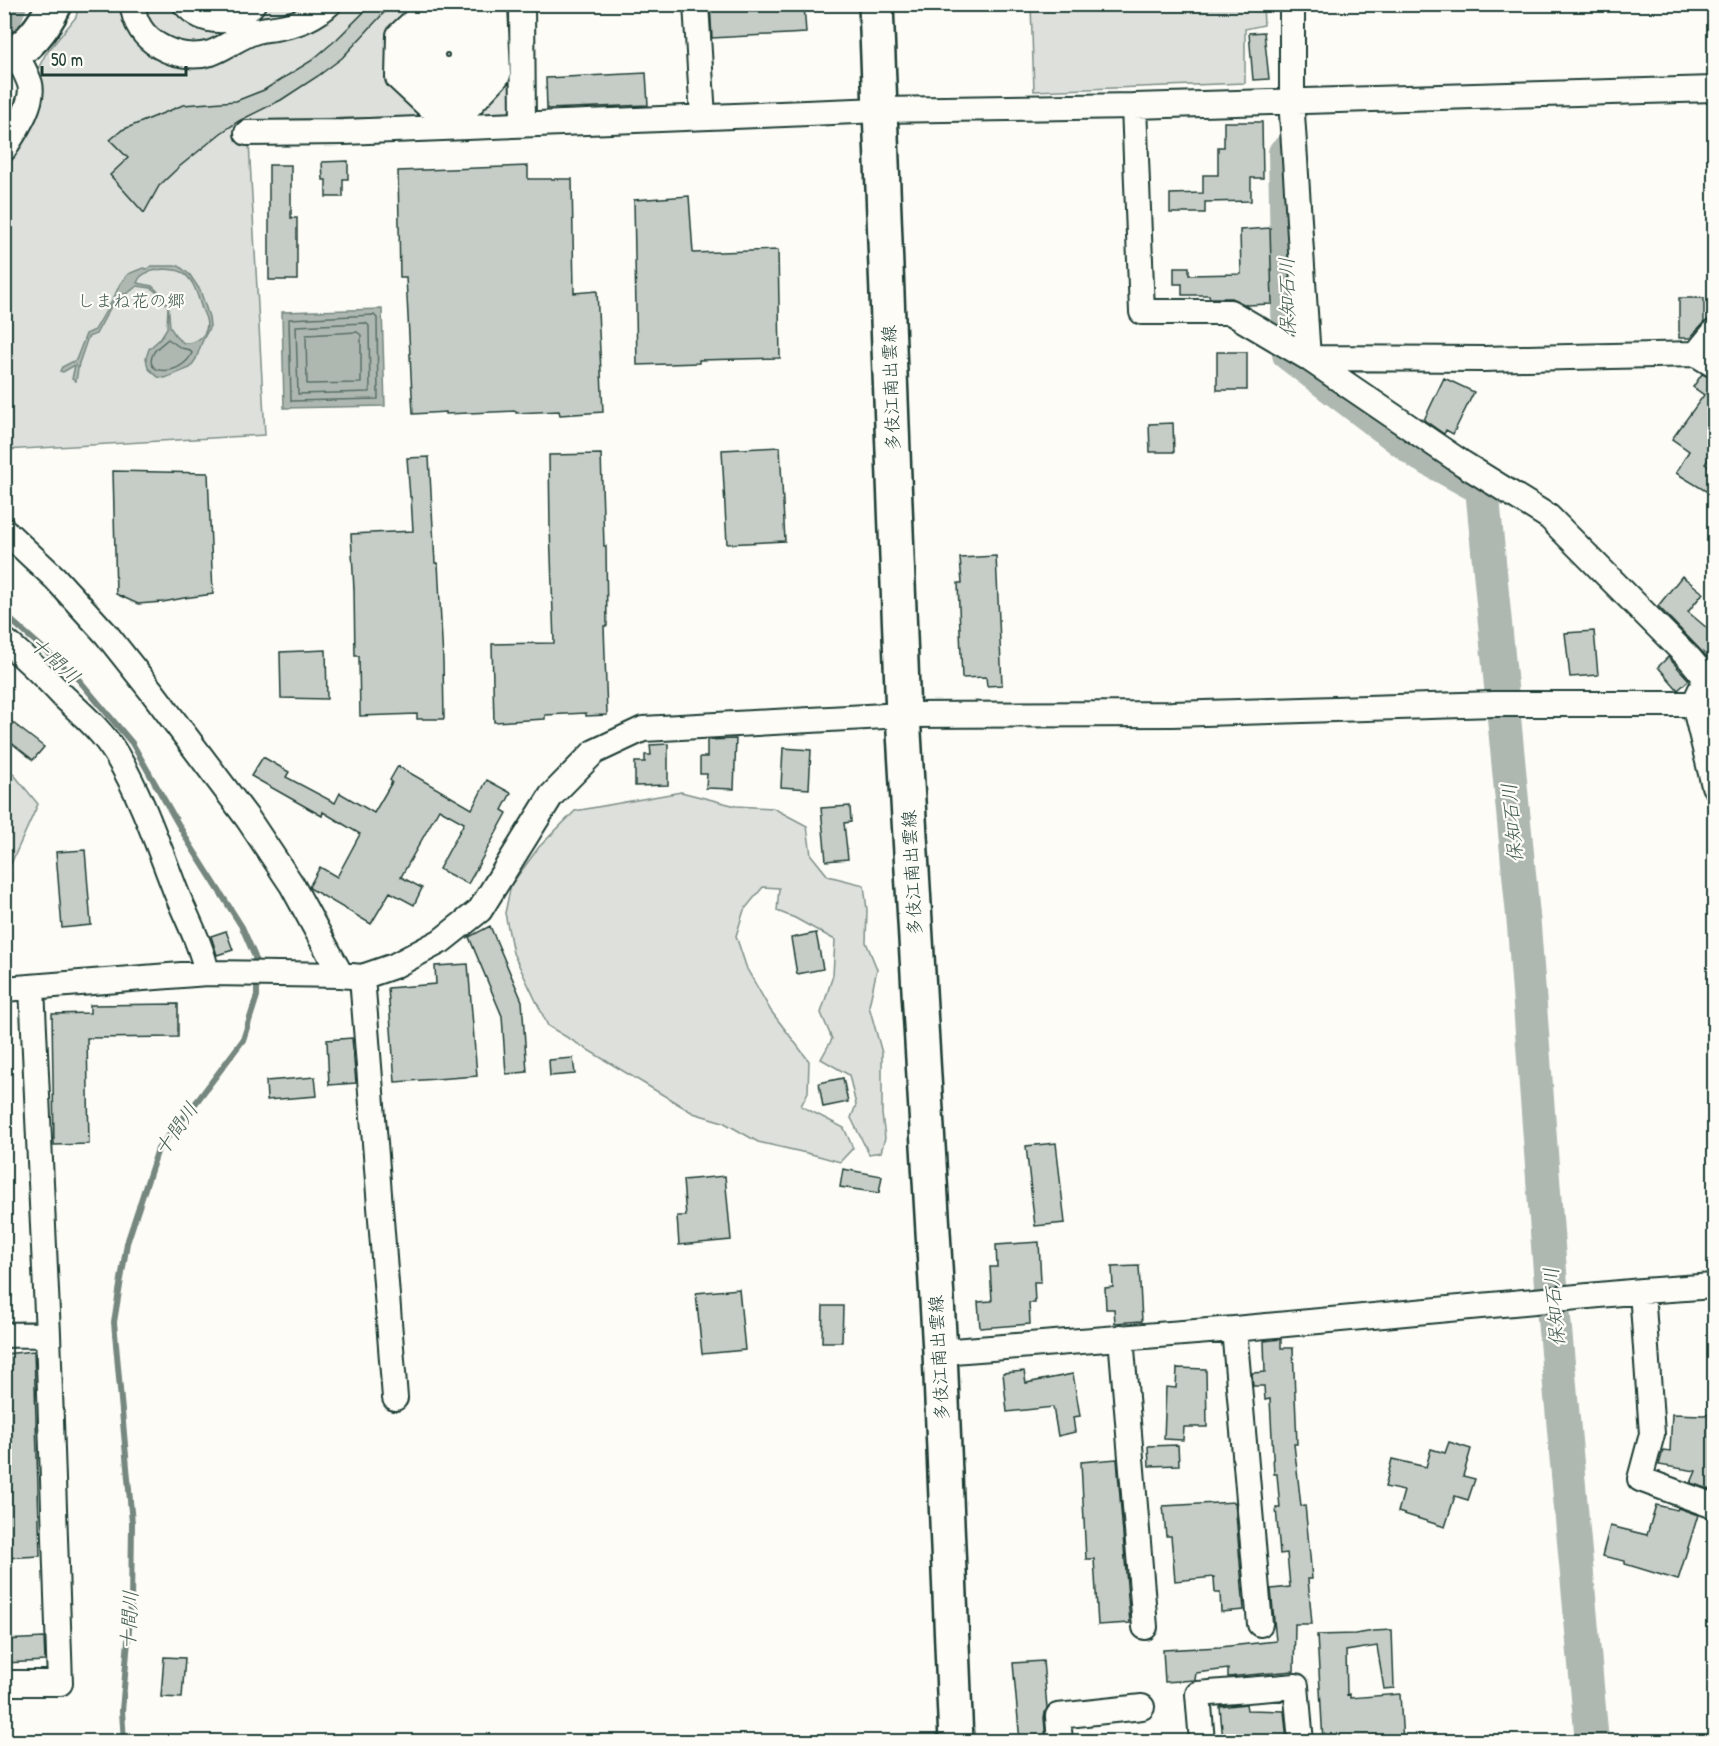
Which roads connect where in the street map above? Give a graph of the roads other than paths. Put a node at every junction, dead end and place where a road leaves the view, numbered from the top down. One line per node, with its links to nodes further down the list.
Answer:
1 (55, 4): 13 (main road)
2 (133, 4): 5 (street)
3 (184, 4): 4 (street)
4 (253, 4)
5 (329, 4)
6 (522, 4): 20 (street)
7 (696, 4): 19 (street)
8 (876, 4): 18 (main road, 多伎江南出雲線)
9 (1292, 4): 16 (street)
10 (401, 9): 11 (street)
11 (450, 51): 12 (street); 12 (street); 12 (street); 14 (street)
12 (496, 53)
13 (10, 57): 22 (street)
14 (381, 58)
15 (1714, 89): 16 (street)
16 (1292, 102): 17 (street); 24 (street)
17 (1134, 106): 18 (street); 24 (street)
18 (880, 110): 19 (street); 29 (main road, 多伎江南出雲線)
19 (703, 117): 20 (street)
20 (523, 125): 21 (street)
21 (247, 133)
22 (4, 149)
23 (1714, 332): 25 (street)
24 (1308, 358): 25 (street); 28 (street)
25 (1705, 360)
26 (4, 530): 32 (street)
27 (4, 640): 31 (street)
28 (1704, 702): 29 (street); 30 (street)
29 (903, 715): 32 (street); 41 (main road, 多伎江南出雲線)
30 (1714, 786)
31 (207, 973): 32 (street); 33 (street)
32 (351, 976): 42 (street)
33 (32, 987): 34 (street); 38 (street)
34 (4, 989)
35 (1714, 1286): 36 (street)
36 (1642, 1291): 37 (street); 43 (street)
37 (1234, 1329): 40 (street); 44 (street)
38 (48, 1334): 39 (street); 46 (street)
39 (4, 1335)
40 (1121, 1337): 41 (street); 45 (street)
41 (940, 1352): 48 (main road, 多伎江南出雲線)
42 (395, 1398)
43 (1714, 1506)
44 (1260, 1624)
45 (1145, 1628)
46 (4, 1683)
47 (1142, 1707): 49 (street)
48 (956, 1742)
49 (1060, 1742)
50 (1202, 1742): 51 (street)
51 (1301, 1742)

